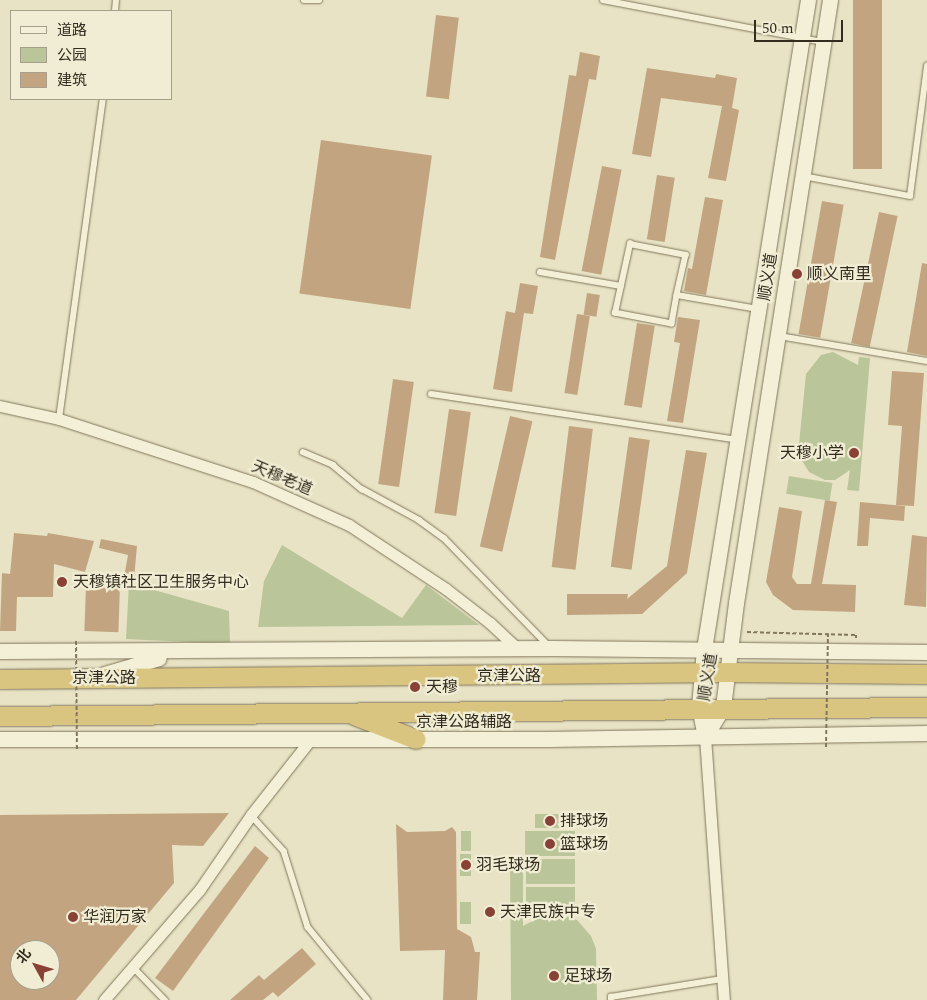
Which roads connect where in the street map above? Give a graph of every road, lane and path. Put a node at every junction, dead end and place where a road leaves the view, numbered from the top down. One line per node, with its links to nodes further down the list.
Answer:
1 (304, 0): 2 (lane)
2 (319, 0)
3 (603, 0): 6 (lane)
4 (808, 0): 6 (street, 顺义道)
5 (830, 0): 7 (street, 顺义道)
6 (802, 38): 7 (lane); 14 (street, 顺义道)
7 (823, 42): 10 (street, 顺义道)
8 (927, 66): 10 (lane)
9 (103, 100): 20 (lane)
10 (801, 176): 16 (street, 顺义道)
11 (540, 272): 12 (lane)
12 (621, 286): 13 (lane); 13 (lane)
13 (677, 295): 14 (lane)
14 (758, 309): 15 (street, 顺义道)
15 (753, 340): 16 (street); 21 (street, 顺义道)
16 (776, 340): 17 (lane); 23 (street, 顺义道)
17 (927, 361)
18 (431, 394): 21 (lane)
19 (0, 406): 20 (street, 天穆老道)
20 (59, 419): 27 (street, 天穆老道)
21 (737, 440): 29 (street, 顺义道)
22 (303, 452): 28 (lane)
23 (732, 632): 24 (path); 31 (street, 顺义道)
24 (828, 635): 25 (path); 49 (path, bridge)
25 (856, 635)
26 (76, 641): 50 (path, bridge)
27 (517, 648): 28 (street); 30 (street)
28 (552, 648): 29 (street)
29 (704, 649): 31 (street); 34 (street, 顺义道)
30 (202, 650): 32 (street); 37 (street)
31 (730, 650): 33 (street); 35 (street, 顺义道)
32 (0, 651)
33 (927, 652)
34 (701, 672): 35 (highway, 京津公路); 37 (highway, 京津公路); 39 (street, 顺义道)
35 (727, 672): 36 (highway, 京津公路); 40 (street, 顺义道)
36 (927, 674)
37 (94, 677): 38 (highway, 京津公路)
38 (0, 679)
39 (698, 707): 40 (highway, 京津公路); 42 (highway, 京津公路); 45 (street, 顺义道)
40 (723, 707): 41 (highway, 京津公路); 45 (street, 顺义道)
41 (927, 707)
42 (346, 712): 43 (highway, 京津公路); 47 (highway)
43 (0, 716)
44 (927, 733): 45 (street, 京津公路辅路)
45 (705, 737): 47 (street, 京津公路辅路); 53 (street)
46 (0, 739): 48 (street, 京津公路辅路)
47 (416, 739): 48 (street, 京津公路辅路)
48 (310, 740): 51 (street)
49 (826, 747)
50 (77, 750)
51 (251, 815): 52 (street); 56 (lane)
52 (134, 968): 54 (street); 55 (lane)
53 (722, 979): 57 (lane); 58 (street)
54 (104, 1000)
55 (165, 1000)
56 (368, 1000)
57 (611, 1000)
58 (724, 1000)

